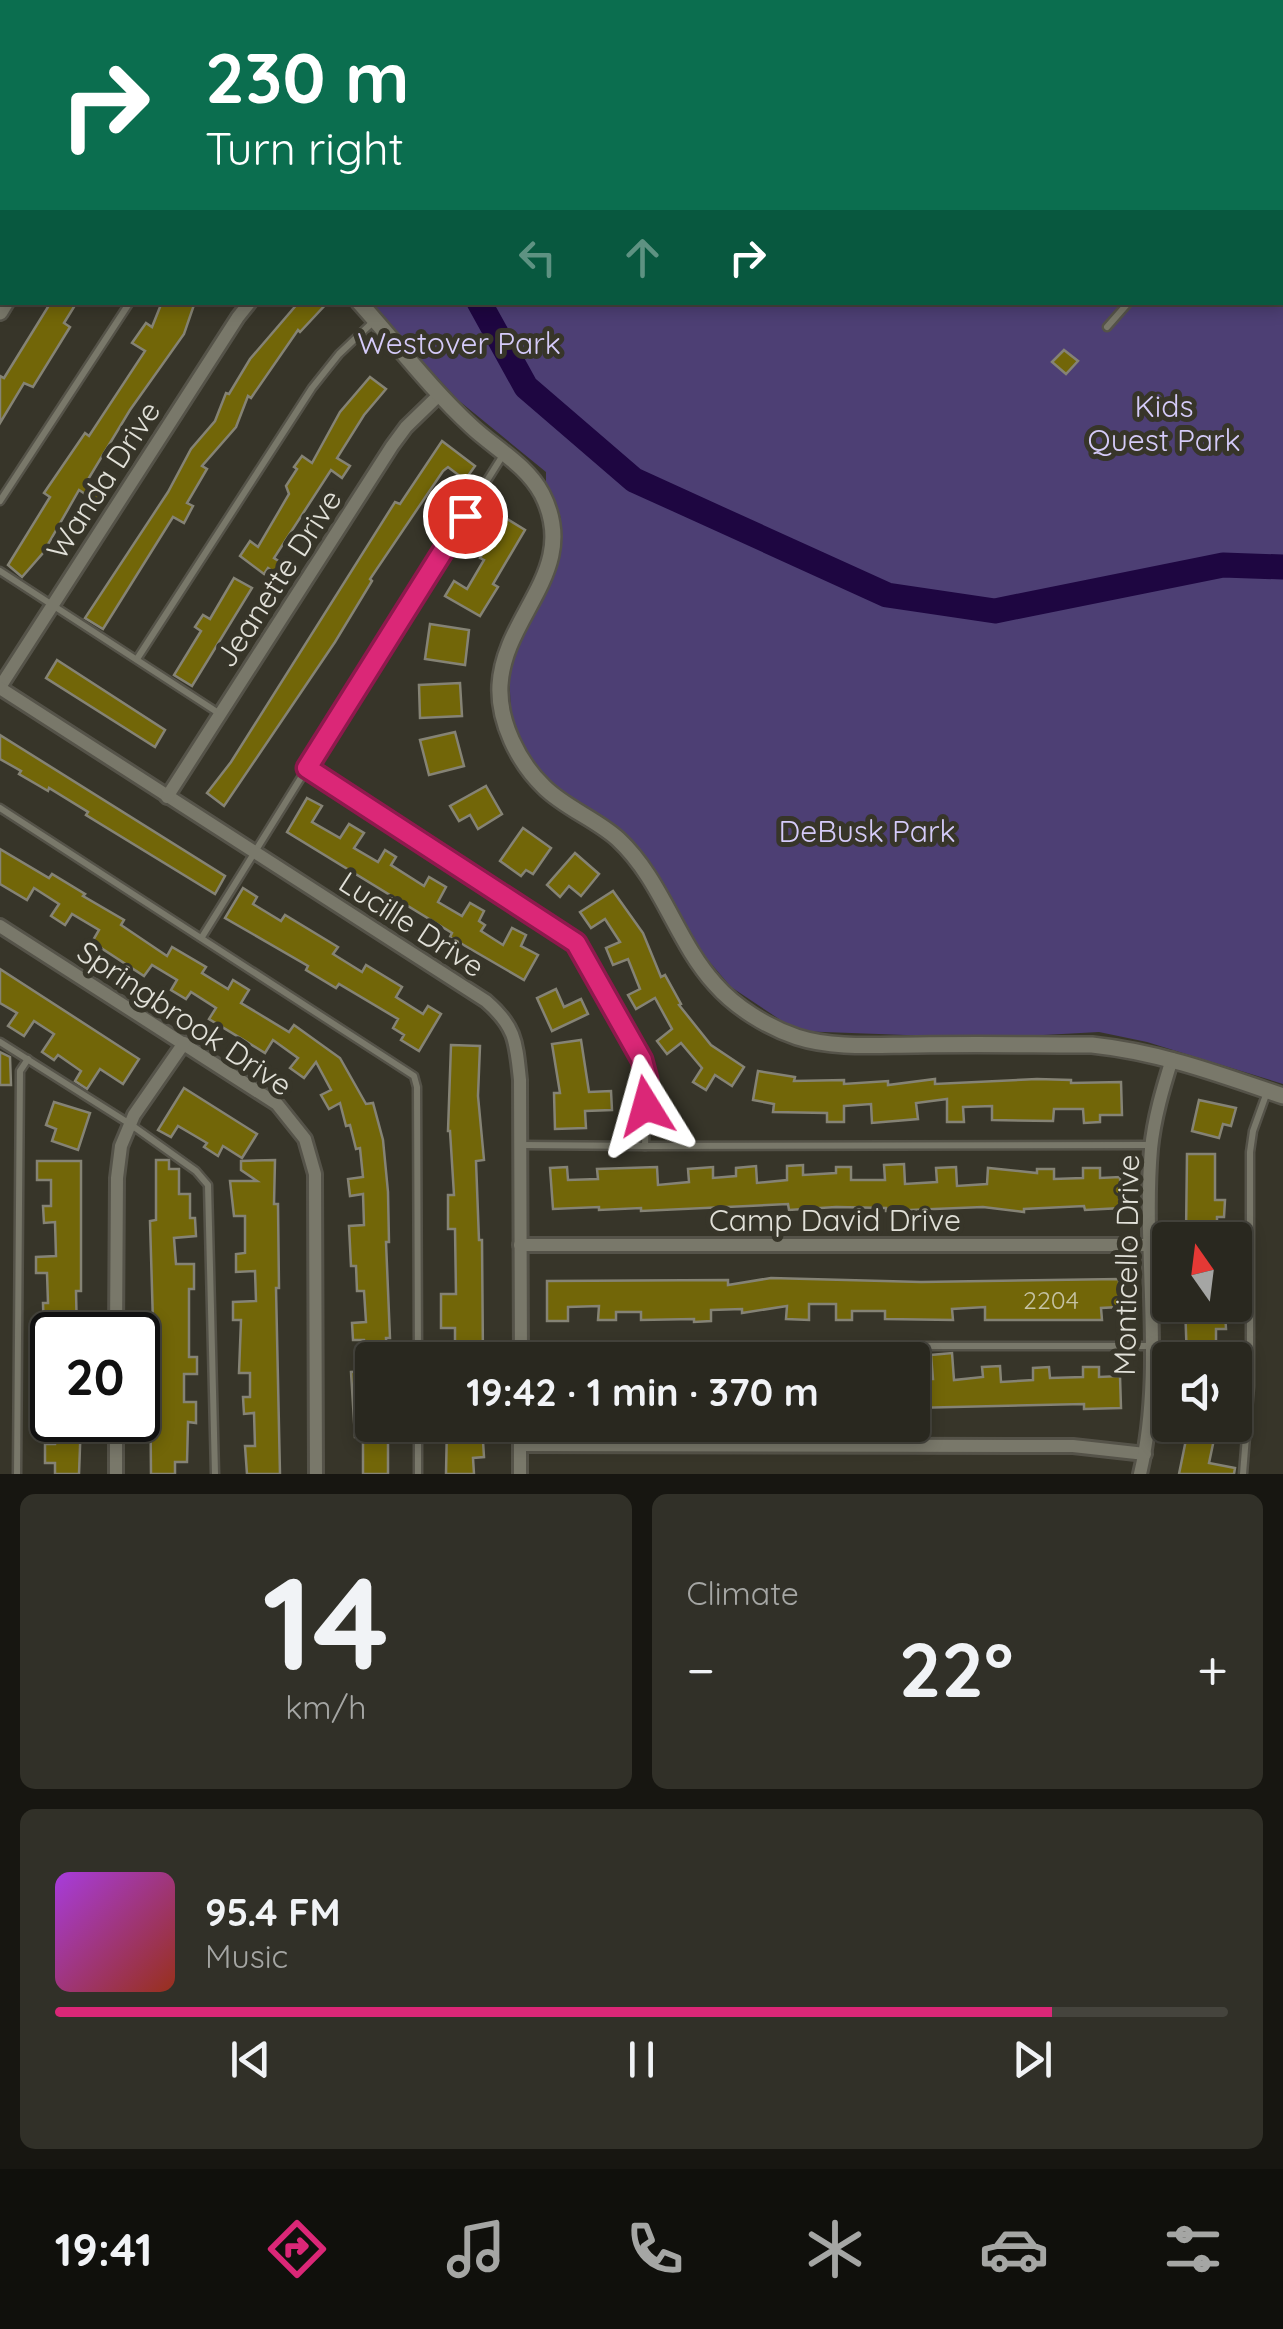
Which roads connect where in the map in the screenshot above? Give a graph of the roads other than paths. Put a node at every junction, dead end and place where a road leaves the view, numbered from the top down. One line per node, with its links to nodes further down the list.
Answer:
1 (128, 305): 9 (lane)
2 (248, 305): 11 (street, Wanda Drive)
3 (362, 305): 5 (street)
4 (1126, 305): 6 (lane)
5 (375, 320): 7 (street); 12 (lane)
6 (1107, 326)
7 (440, 394): 8 (street); 14 (street, Jeanette Drive)
8 (505, 453): 15 (lane); 23 (street)
9 (0, 502)
10 (0, 570): 11 (lane)
11 (53, 604): 12 (lane); 13 (street, Wanda Drive)
12 (137, 659): 14 (lane)
13 (0, 687): 16 (street, Lucille Drive)
14 (220, 714): 16 (street, Jeanette Drive)
15 (307, 768): 18 (lane); 29 (lane)
16 (167, 796): 18 (street, Lucille Drive)
17 (0, 808): 20 (lane)
18 (254, 852): 20 (lane); 28 (street, Lucille Drive)
19 (0, 926): 22 (street, Springbrook Drive)
20 (202, 937): 33 (lane)
21 (0, 1042): 24 (lane)
22 (184, 1044): 26 (street); 44 (street, Springbrook Drive)
23 (1172, 1058): 25 (street); 27 (street, Monticello Drive)
24 (28, 1059): 26 (lane); 41 (lane)
25 (1275, 1093): 48 (lane)
26 (130, 1124): 32 (street); 43 (lane)
27 (1152, 1145): 29 (lane); 31 (street, Monticello Drive)
28 (520, 1146): 29 (lane); 30 (street, Lucille Drive)
29 (645, 1146)
30 (520, 1245): 31 (street, Camp David Drive); 34 (street, Lucille Drive)
31 (1150, 1245): 35 (street, Monticello Drive)
32 (116, 1312)
33 (418, 1342)
34 (520, 1342)
35 (1150, 1346): 36 (lane); 40 (street, Monticello Drive)
36 (930, 1348)
37 (116, 1442): 42 (street)
38 (418, 1442): 45 (lane)
39 (520, 1445): 40 (street); 46 (street)
40 (1145, 1454): 47 (street, Monticello Drive)
41 (17, 1474)
42 (116, 1474)
43 (215, 1474)
44 (316, 1474)
45 (418, 1474)
46 (520, 1474)
47 (1140, 1474)
48 (1243, 1474)

